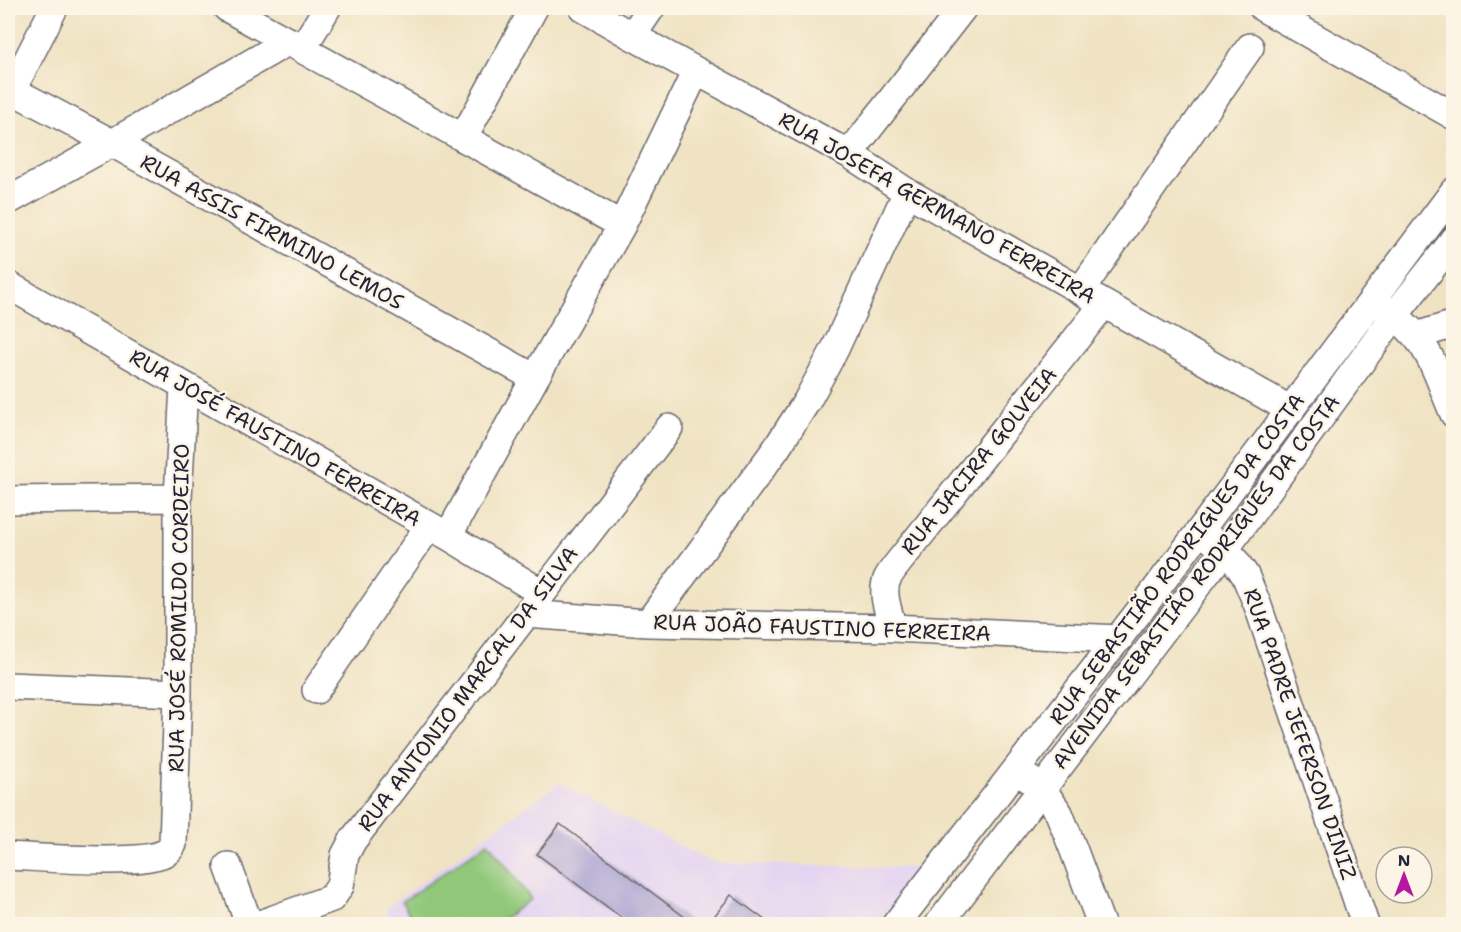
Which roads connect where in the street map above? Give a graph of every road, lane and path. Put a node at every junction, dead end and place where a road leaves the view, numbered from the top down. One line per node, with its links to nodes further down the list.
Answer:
1 (54, 8): 13 (street)
2 (227, 8): 10 (street)
3 (327, 8): 10 (street)
4 (534, 8): 15 (street)
5 (583, 8): 9 (street, RUA JOSEFA GERMANO FERREIRA)
6 (651, 8): 9 (street)
7 (963, 8): 17 (street)
8 (1263, 8): 14 (street)
9 (632, 36): 12 (street, RUA JOSEFA GERMANO FERREIRA)
10 (296, 45): 15 (street); 16 (street)
11 (1250, 47): 24 (street)
12 (696, 70): 17 (street, RUA JOSEFA GERMANO FERREIRA); 21 (street)
13 (9, 92): 16 (street, RUA ASSIS FIRMINO LEMOS)
14 (1454, 116)
15 (463, 138): 21 (street)
16 (112, 143): 20 (street); 30 (street, RUA ASSIS FIRMINO LEMOS)
17 (849, 154): 19 (street, RUA JOSEFA GERMANO FERREIRA)
18 (1454, 191): 25 (street, RUA SEBASTIÃO RODRIGUES DA COSTA)
19 (907, 192): 24 (street, RUA JOSEFA GERMANO FERREIRA); 42 (street)
20 (8, 201)
21 (622, 225): 30 (street)
22 (1454, 240): 27 (street, AVENIDA SEBASTIÃO RODRIGUES DA COSTA)
23 (8, 285): 31 (street, RUA JOSÉ FAUSTINO FERREIRA)
24 (1081, 290): 26 (street, RUA JOSEFA GERMANO FERREIRA)
25 (1372, 299): 27 (street); 32 (street, RUA SEBASTIÃO RODRIGUES DA COSTA)
26 (1104, 304): 32 (street, RUA JOSEFA GERMANO FERREIRA); 43 (street, RUA JACIRA GOLVEIA)
27 (1395, 315): 29 (street); 39 (street, AVENIDA SEBASTIÃO RODRIGUES DA COSTA)
28 (1454, 324): 29 (street)
29 (1416, 336): 33 (street)
30 (535, 378): 37 (street)
31 (184, 386): 35 (street, RUA JOSÉ ROMILDO CORDEIRO); 37 (street, RUA JOSÉ FAUSTINO FERREIRA)
32 (1291, 410): 38 (street, RUA SEBASTIÃO RODRIGUES DA COSTA)
33 (1454, 414)
34 (669, 428): 40 (street, RUA ANTONIO MARCAL DA SILVA)
35 (178, 498): 36 (street); 47 (street, RUA JOSÉ ROMILDO CORDEIRO)
36 (8, 500)
37 (439, 531): 40 (street, RUA JOSÉ FAUSTINO FERREIRA); 46 (street)
38 (1199, 532): 39 (street); 44 (street, RUA SEBASTIÃO RODRIGUES DA COSTA)
39 (1226, 548): 49 (street, AVENIDA SEBASTIÃO RODRIGUES DA COSTA); 57 (street, RUA PADRE JEFERSON DINIZ)
40 (542, 593): 41 (street, RUA ANTONIO MARCAL DA SILVA)
41 (526, 614): 42 (street, RUA JOÃO FAUSTINO FERREIRA); 53 (street, RUA ANTONIO MARCAL DA SILVA)
42 (648, 623): 43 (street, RUA JOÃO FAUSTINO FERREIRA)
43 (893, 628): 44 (street, RUA JOÃO FAUSTINO FERREIRA)
44 (1119, 639): 48 (street, RUA SEBASTIÃO RODRIGUES DA COSTA)
45 (8, 686): 47 (street)
46 (316, 690)
47 (178, 693): 50 (street, RUA JOSÉ ROMILDO CORDEIRO)
48 (1016, 769): 49 (street); 54 (street, RUA SEBASTIÃO RODRIGUES DA COSTA)
49 (1042, 789): 55 (street, AVENIDA SEBASTIÃO RODRIGUES DA COSTA); 56 (street)
50 (8, 856)
51 (228, 866): 52 (street)
52 (249, 924)
53 (260, 924)
54 (896, 924)
55 (939, 924)
56 (1101, 924)
57 (1365, 924)

